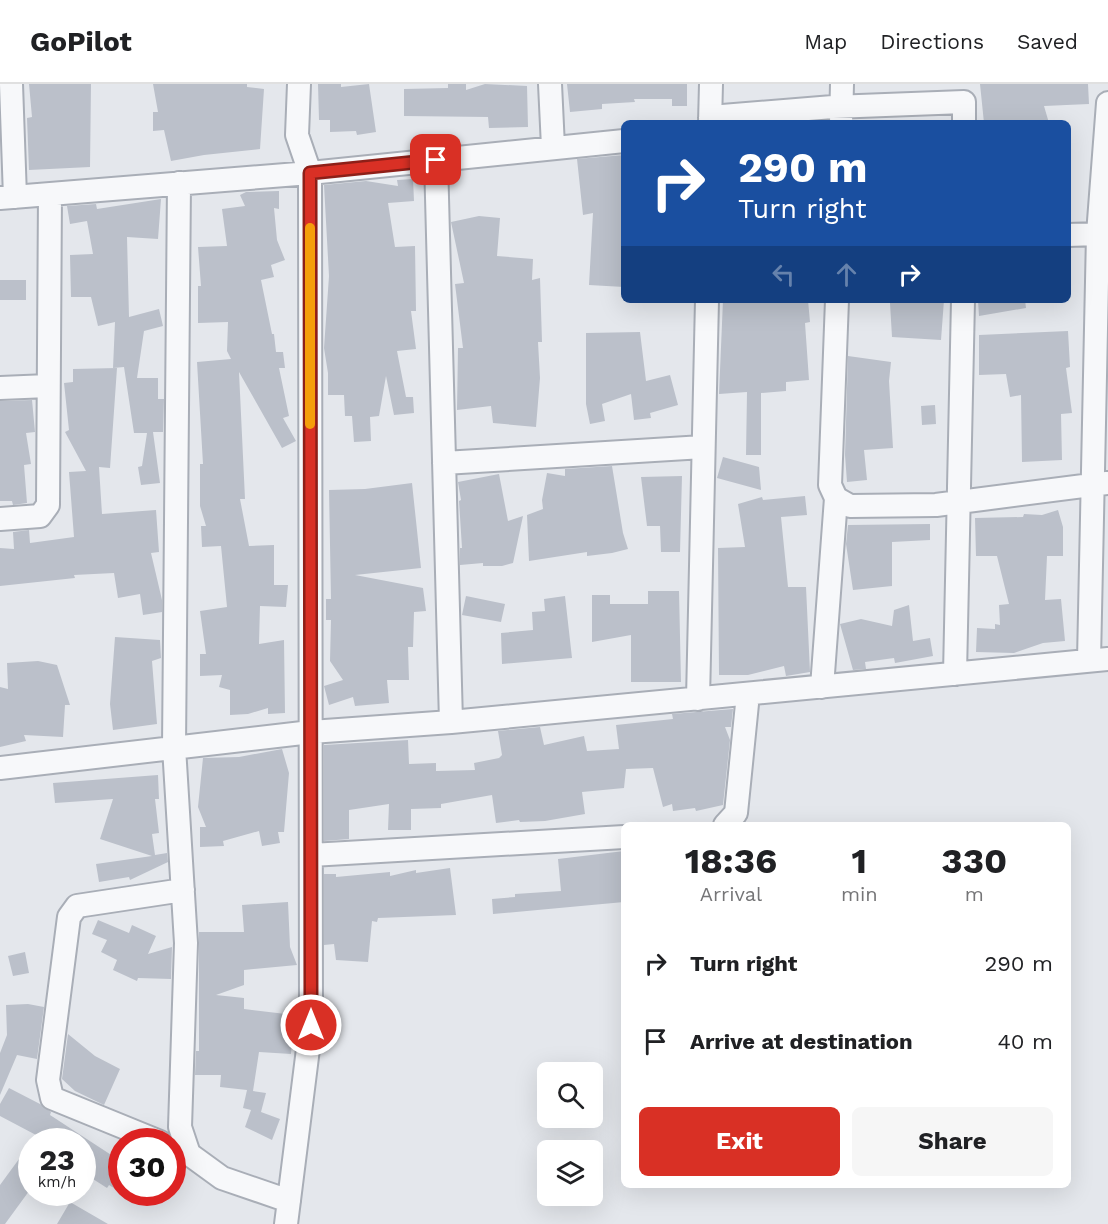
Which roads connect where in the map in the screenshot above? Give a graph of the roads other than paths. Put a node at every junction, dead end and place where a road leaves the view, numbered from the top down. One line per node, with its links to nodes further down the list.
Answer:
1 (11, 84): 15 (street)
2 (299, 84): 12 (street)
3 (550, 84): 10 (street)
4 (711, 84): 7 (street)
5 (1108, 103): 16 (street)
6 (841, 104): 7 (street); 8 (street)
7 (710, 120)
8 (964, 120)
9 (621, 141): 10 (street)
10 (553, 147): 11 (street)
11 (436, 160): 12 (street); 24 (street)
12 (310, 173): 13 (street); 35 (street)
13 (179, 183): 14 (street); 36 (street)
14 (50, 194): 15 (street); 21 (street)
15 (7, 197)
16 (1098, 234): 17 (street); 25 (street)
17 (1071, 235)
18 (706, 303): 23 (street)
19 (837, 303): 26 (street)
20 (963, 303): 27 (street)
21 (48, 386): 22 (street); 28 (street)
22 (0, 388)
23 (703, 447): 24 (street); 33 (street)
24 (444, 463): 34 (street)
25 (1100, 484): 27 (street); 29 (street)
26 (836, 498): 27 (street); 31 (street)
27 (960, 501): 30 (street)
28 (0, 519)
29 (1099, 660): 30 (street)
30 (955, 674): 31 (street)
31 (822, 687): 32 (street)
32 (748, 694): 33 (street); 38 (street)
33 (698, 699): 34 (street)
34 (452, 722): 35 (street)
35 (310, 732): 36 (street); 40 (street)
36 (174, 747): 37 (street); 41 (street)
37 (0, 768)
38 (728, 822)
39 (621, 837): 40 (street)
40 (311, 855): 45 (street)
41 (183, 890): 42 (street); 43 (street)
42 (126, 1128)
43 (180, 1128)
44 (186, 1153): 45 (street)
45 (289, 1201): 46 (street)
46 (286, 1224)

